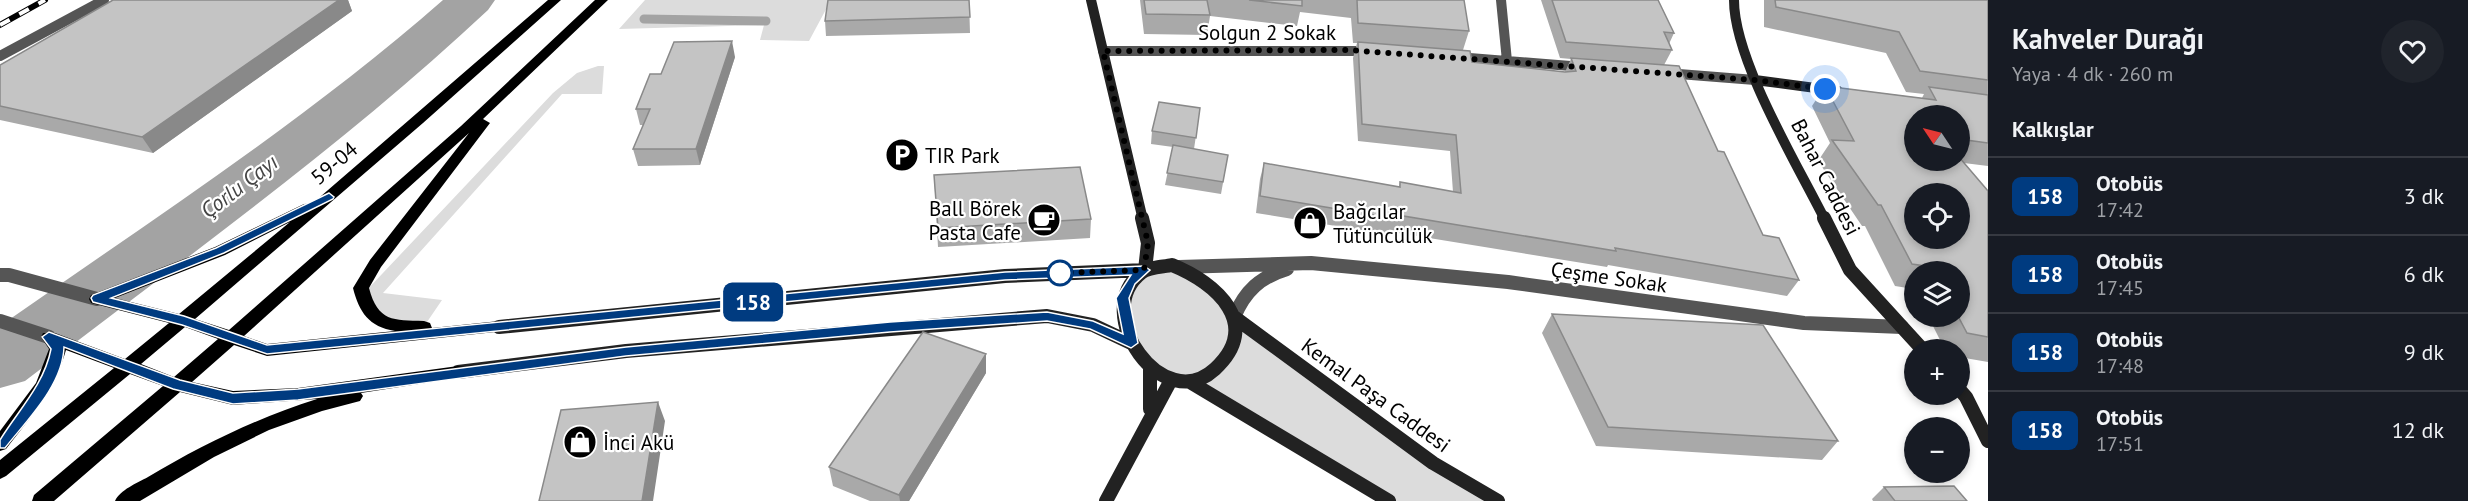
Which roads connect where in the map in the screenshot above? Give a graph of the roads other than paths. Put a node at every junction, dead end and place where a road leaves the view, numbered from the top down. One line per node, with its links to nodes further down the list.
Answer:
1 (104, 0): 9 (street)
2 (555, 0): 17 (main road, 59-04 / 59-04)
3 (602, 0): 16 (main road)
4 (1091, 0): 7 (main road)
5 (1501, 0): 11 (street)
6 (1734, 0): 14 (main road, Bahar Caddesi)
7 (1103, 51): 8 (street, Solgun 2 Sokak); 18 (main road)
8 (1382, 52)
9 (0, 56)
10 (1450, 57): 11 (street)
11 (1508, 61): 12 (street)
12 (1590, 67)
13 (1660, 73): 14 (street)
14 (1755, 80): 15 (main road); 28 (main road, Bahar Caddesi)
15 (1848, 92)
16 (503, 96): 27 (main road); 30 (main road)
17 (329, 197): 23 (main road); 26 (main road, 59-04 / 59-04)
18 (1148, 243): 20 (main road); 21 (main road)
19 (1311, 263): 20 (street); 24 (street); 28 (street, Çeşme Sokak)
20 (1176, 266): 21 (main road); 24 (main road)
21 (1144, 270): 27 (main road); 32 (main road)
22 (4, 275): 23 (street)
23 (97, 298): 26 (main road)
24 (1234, 317): 37 (main road); 48 (main road, Kemal Paşa Caddesi)
25 (0, 321): 29 (street)
26 (184, 321): 30 (main road); 33 (main road, 59-04 / 59-04)
27 (499, 327): 30 (main road)
28 (1902, 327): 31 (main road, Bahar Caddesi)
29 (49, 337): 33 (main road); 42 (main road)
30 (234, 337): 38 (main road)
31 (1913, 339)
32 (1131, 343): 34 (main road); 35 (main road)
33 (126, 368): 38 (main road); 43 (main road, 59-04 / 59-04)
34 (1150, 368): 36 (main road); 40 (main road)
35 (458, 372): 38 (main road); 45 (main road)
36 (1171, 380): 37 (main road); 40 (main road)
37 (1190, 382): 47 (main road)
38 (178, 385): 44 (main road)
39 (1970, 405): 41 (main road)
40 (1150, 413): 46 (main road)
41 (1988, 441)
42 (0, 444)
43 (0, 471)
44 (41, 501)
45 (124, 501)
46 (1106, 501)
47 (1389, 501)
48 (1498, 501)

